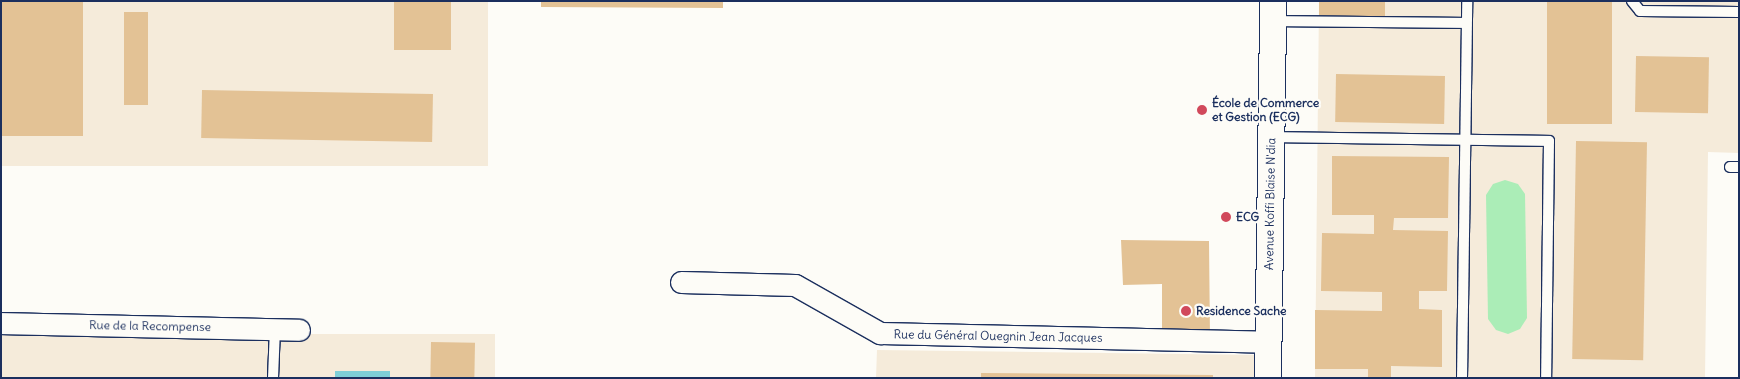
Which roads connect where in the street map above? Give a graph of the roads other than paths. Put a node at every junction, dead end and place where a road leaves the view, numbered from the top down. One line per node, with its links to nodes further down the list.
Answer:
1 (1467, 1): 5 (lane)
2 (1632, 1): 4 (lane)
3 (1272, 11): 5 (lane); 6 (street, Avenue Koffi Blaise N'dia)
4 (1739, 12)
5 (1466, 23): 7 (lane)
6 (1270, 137): 7 (lane); 12 (street, Avenue Koffi Blaise N'dia)
7 (1465, 140): 15 (lane); 16 (lane)
8 (681, 282): 12 (street, Rue du Général Ouegnin Jean Jacques)
9 (1, 323): 10 (street, Rue de la Recompense)
10 (276, 330): 11 (street, Rue de la Recompense); 13 (lane)
11 (299, 330)
12 (1268, 342): 14 (street, Avenue Koffi Blaise N'dia)
13 (273, 378)
14 (1268, 378)
15 (1462, 378)
16 (1546, 378)

